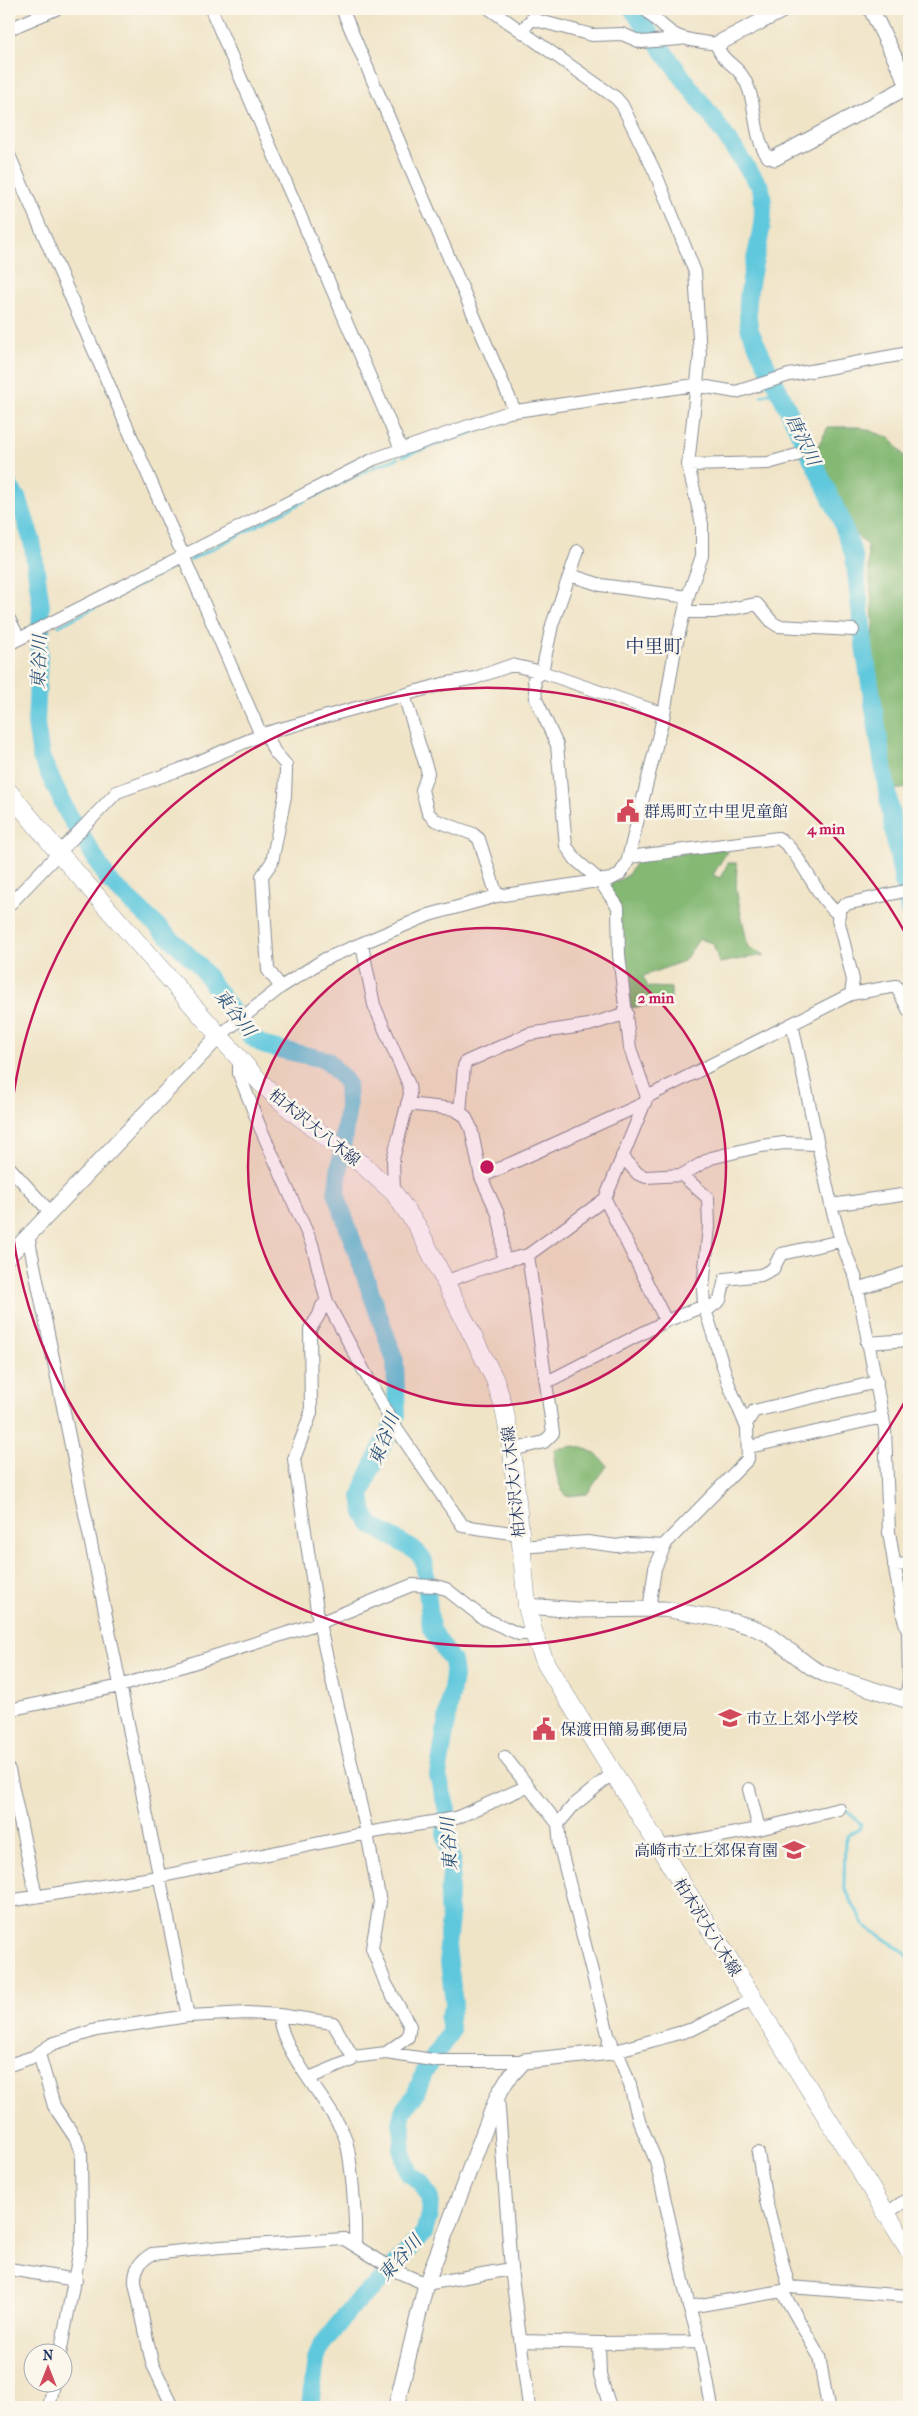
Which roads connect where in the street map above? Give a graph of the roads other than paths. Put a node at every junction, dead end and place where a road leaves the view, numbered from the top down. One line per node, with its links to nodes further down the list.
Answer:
1 (56, 9): 8 (street)
2 (211, 9): 18 (street)
3 (342, 9): 17 (street)
4 (490, 9): 9 (street)
5 (645, 9): 10 (street)
6 (784, 9): 11 (street)
7 (876, 11): 12 (street)
8 (9, 29)
9 (522, 31): 10 (street); 16 (street)
10 (680, 39): 11 (street)
11 (717, 44): 14 (street)
12 (909, 86): 14 (street)
13 (9, 156): 22 (street)
14 (775, 158)
15 (909, 352): 16 (street)
16 (695, 384): 17 (street); 20 (street)
17 (515, 411): 18 (street)
18 (401, 449): 22 (street)
19 (797, 455): 20 (street)
20 (688, 465): 24 (street)
21 (578, 551): 23 (street)
22 (182, 557): 28 (street); 32 (street)
23 (570, 575): 24 (street); 29 (street)
24 (688, 597): 25 (street)
25 (684, 612): 27 (street); 31 (street)
26 (9, 619): 28 (street)
27 (852, 630)
28 (17, 639)
29 (542, 672): 30 (street); 31 (street); 36 (street)
30 (404, 695): 32 (street); 38 (street)
31 (664, 714): 35 (street)
32 (264, 734): 34 (street); 44 (street)
33 (9, 792): 34 (main road, 柏木沢大八木線)
34 (59, 853): 39 (street); 49 (main road, 柏木沢大八木線)
35 (629, 857): 36 (street); 40 (street)
36 (599, 880): 38 (street); 47 (street)
37 (909, 890): 40 (street)
38 (497, 896): 41 (street)
39 (9, 905)
40 (838, 914): 45 (street)
41 (362, 946): 44 (street); 52 (street)
42 (909, 985): 43 (street)
43 (896, 986): 45 (street); 46 (street)
44 (281, 987): 49 (street)
45 (851, 994): 48 (street)
46 (909, 1011)
47 (628, 1013): 51 (street); 53 (street)
48 (792, 1024): 51 (street); 54 (street)
49 (226, 1031): 50 (main road, 柏木沢大八木線); 63 (street)
50 (239, 1060): 59 (main road, 柏木沢大八木線); 72 (street)
51 (646, 1100): 55 (street); 58 (street)
52 (407, 1104): 53 (street); 59 (street)
53 (460, 1113): 58 (street)
54 (816, 1144): 57 (street); 62 (street)
55 (622, 1156): 57 (street); 61 (street)
56 (9, 1167): 63 (street)
57 (682, 1175): 73 (street)
58 (481, 1177): 68 (street)
59 (394, 1193): 70 (main road, 柏木沢大八木線)
60 (909, 1194): 62 (street)
61 (605, 1199): 66 (street); 74 (street)
62 (831, 1205): 65 (street)
63 (50, 1212): 64 (street)
64 (28, 1236): 67 (street); 91 (street)
65 (841, 1240): 71 (street); 73 (street)
66 (528, 1255): 68 (street); 77 (street)
67 (9, 1256)
68 (503, 1261): 70 (street)
69 (909, 1272): 71 (street)
70 (444, 1282): 82 (main road, 柏木沢大八木線)
71 (858, 1289): 76 (street)
72 (327, 1302): 83 (street); 89 (street)
73 (705, 1308): 74 (street); 80 (street)
74 (666, 1321): 77 (street)
75 (909, 1340): 76 (street)
76 (867, 1343): 78 (street)
77 (547, 1382): 82 (street)
78 (877, 1382): 79 (street); 80 (street)
79 (883, 1417): 81 (street); 86 (street)
80 (746, 1424): 81 (street)
81 (749, 1447): 84 (street)
82 (512, 1450): 83 (main road, 柏木沢大八木線)
83 (519, 1541): 84 (street); 87 (main road, 柏木沢大八木線)
84 (665, 1546): 88 (street)
85 (909, 1564): 86 (street)
86 (894, 1565): 92 (street)
87 (527, 1606): 88 (street); 90 (main road, 柏木沢大八木線)
88 (650, 1610): 92 (street)
89 (319, 1623): 90 (street); 91 (street); 102 (street)
90 (534, 1634): 96 (main road, 柏木沢大八木線)
91 (120, 1686): 93 (street); 104 (street)
92 (908, 1700)
93 (9, 1710)
94 (505, 1757): 97 (street)
95 (9, 1770): 105 (street)
96 (612, 1774): 100 (street); 103 (main road, 柏木沢大八木線)
97 (528, 1786): 100 (street); 102 (street)
98 (750, 1789): 101 (street)
99 (839, 1809): 101 (street)
100 (558, 1824): 110 (street)
101 (759, 1828): 103 (street)
102 (367, 1833): 104 (street); 111 (street)
103 (658, 1847): 107 (main road, 柏木沢大八木線)
104 (158, 1876): 105 (street); 109 (street)
105 (36, 1896): 106 (street)
106 (9, 1902)
107 (752, 1999): 110 (street); 120 (main road, 柏木沢大八木線)
108 (279, 2014): 109 (street); 113 (street); 116 (street)
109 (188, 2016): 112 (street)
110 (613, 2048): 114 (street); 129 (street)
111 (386, 2053): 113 (street); 114 (street)
112 (39, 2054): 115 (street); 125 (street)
113 (353, 2057): 116 (street)
114 (524, 2061): 117 (street)
115 (9, 2065)
116 (309, 2078): 121 (street)
117 (498, 2095): 123 (street); 126 (street)
118 (758, 2153): 127 (street)
119 (909, 2198): 120 (street)
120 (887, 2213): 122 (main road, 柏木沢大八木線)
121 (355, 2245): 126 (street); 136 (street)
122 (909, 2250)
123 (511, 2268): 126 (street); 130 (street)
124 (9, 2269): 125 (street)
125 (76, 2280): 133 (street)
126 (426, 2284): 137 (street)
127 (785, 2289): 128 (street); 129 (street); 141 (street)
128 (909, 2296)
129 (690, 2306): 131 (street)
130 (521, 2341): 132 (street); 138 (street)
131 (700, 2342): 132 (street); 140 (street)
132 (599, 2343): 139 (street)
133 (62, 2344)
134 (51, 2394): 135 (street)
135 (48, 2407)
136 (173, 2407)
137 (396, 2407)
138 (529, 2407)
139 (610, 2407)
140 (712, 2407)
141 (828, 2407)

